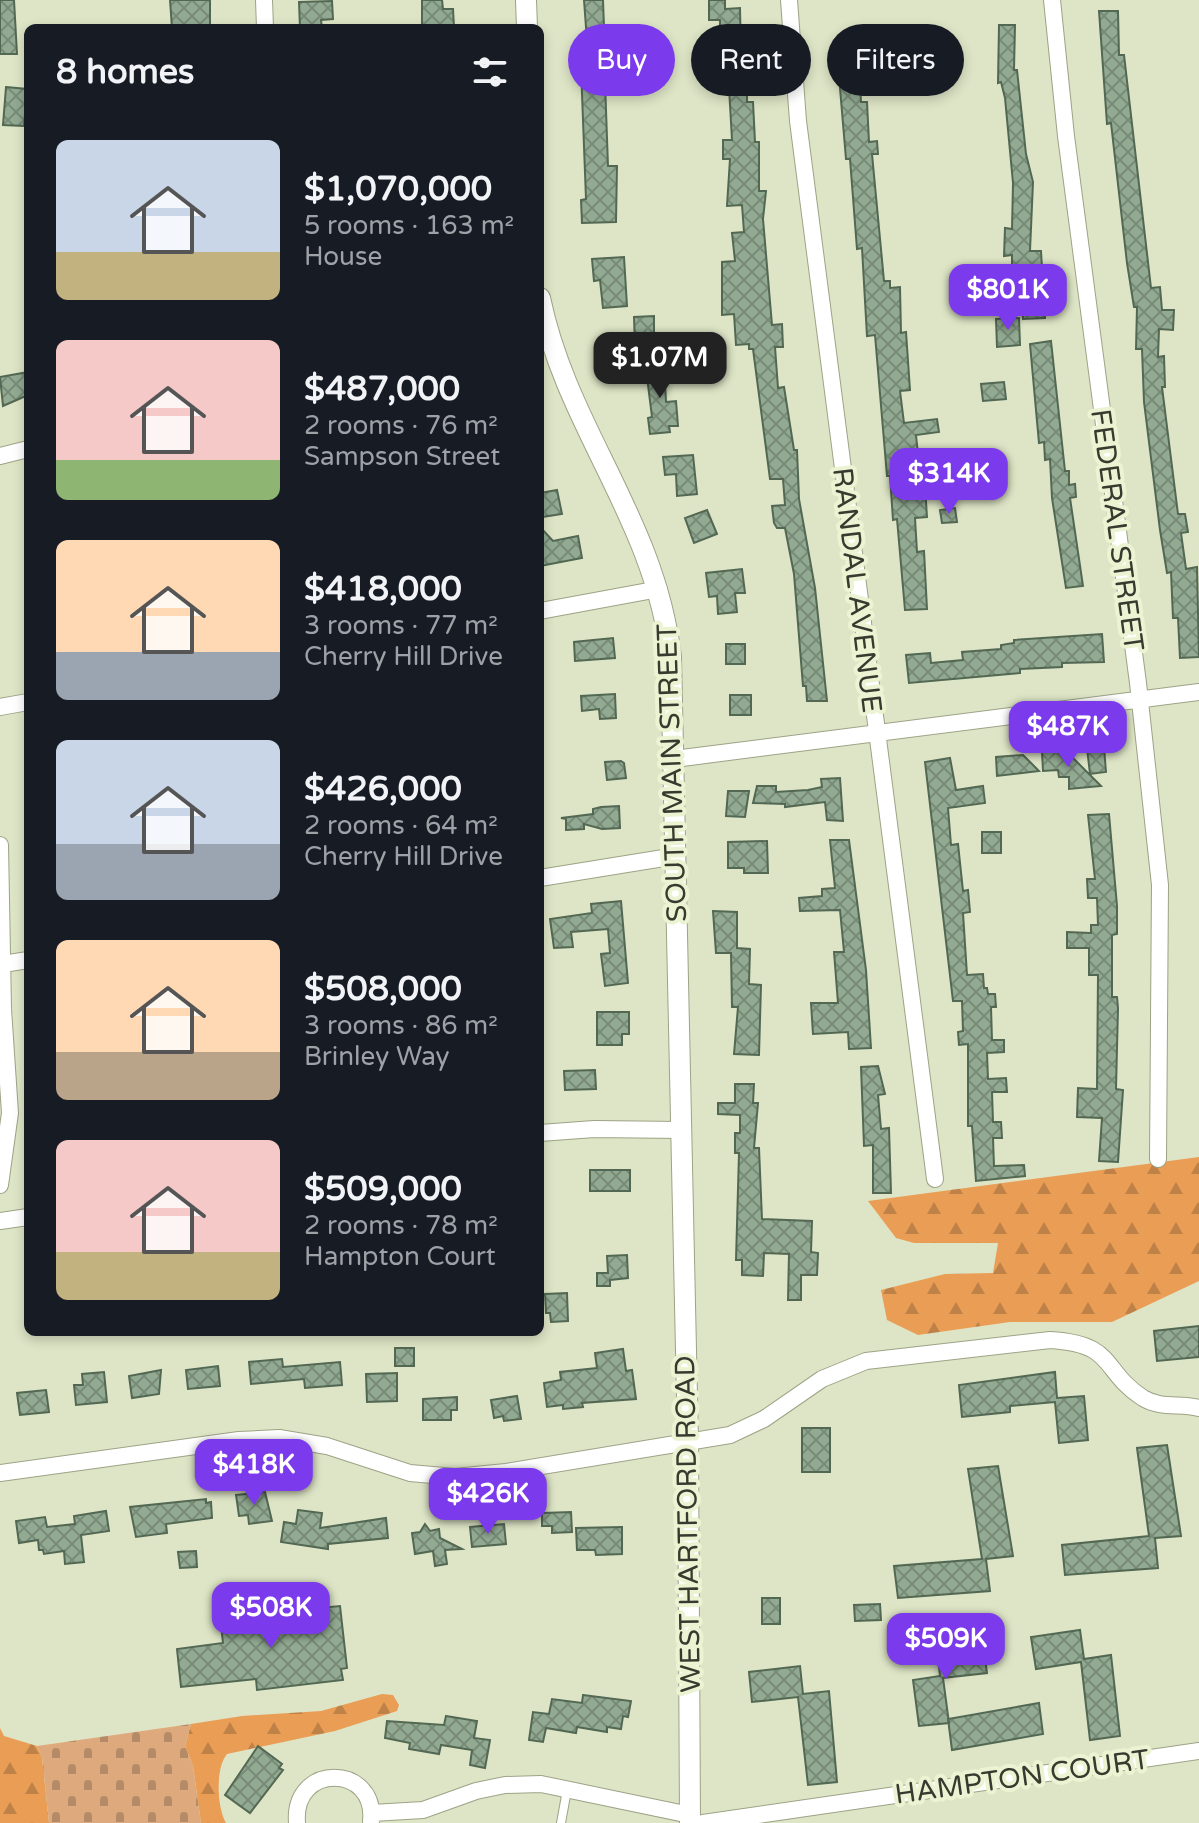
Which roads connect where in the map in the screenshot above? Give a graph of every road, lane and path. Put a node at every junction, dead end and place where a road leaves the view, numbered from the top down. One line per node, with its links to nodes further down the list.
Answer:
1 (264, 0): 5 (street)
2 (526, 0): 6 (street)
3 (789, 0): 16 (street, RANDAL AVENUE)
4 (1052, 0): 13 (street, FEDERAL STREET)
5 (265, 24)
6 (527, 24)
7 (544, 312): 10 (street, SOUTH MAIN STREET)
8 (24, 450): 9 (street)
9 (0, 456)
10 (659, 589): 11 (street); 17 (street, SOUTH MAIN STREET)
11 (544, 610)
12 (1199, 692): 13 (street)
13 (1140, 700): 16 (street); 26 (street, FEDERAL STREET)
14 (24, 703): 15 (street)
15 (0, 707)
16 (877, 732): 17 (street); 27 (street, RANDAL AVENUE)
17 (674, 759): 19 (street, SOUTH MAIN STREET)
18 (0, 845): 22 (street)
19 (676, 856): 20 (street); 24 (street, SOUTH MAIN STREET)
20 (544, 877)
21 (24, 961): 22 (street)
22 (3, 964): 23 (street)
23 (1, 1009): 28 (street)
24 (681, 1130): 25 (street); 31 (street, SOUTH MAIN STREET)
25 (544, 1133)
26 (1158, 1159)
27 (935, 1179)
28 (0, 1185)
29 (24, 1218): 30 (street)
30 (0, 1221)
31 (683, 1224): 33 (street, WEST HARTFORD ROAD)
32 (1199, 1408): 33 (street)
33 (688, 1443): 34 (street); 38 (street, WEST HARTFORD ROAD)
34 (0, 1473)
35 (1199, 1751): 38 (street, HAMPTON COURT)
36 (567, 1789): 37 (street); 38 (street); 40 (lane)
37 (372, 1818): 39 (street)
38 (694, 1820)
39 (297, 1823)
40 (561, 1823)

